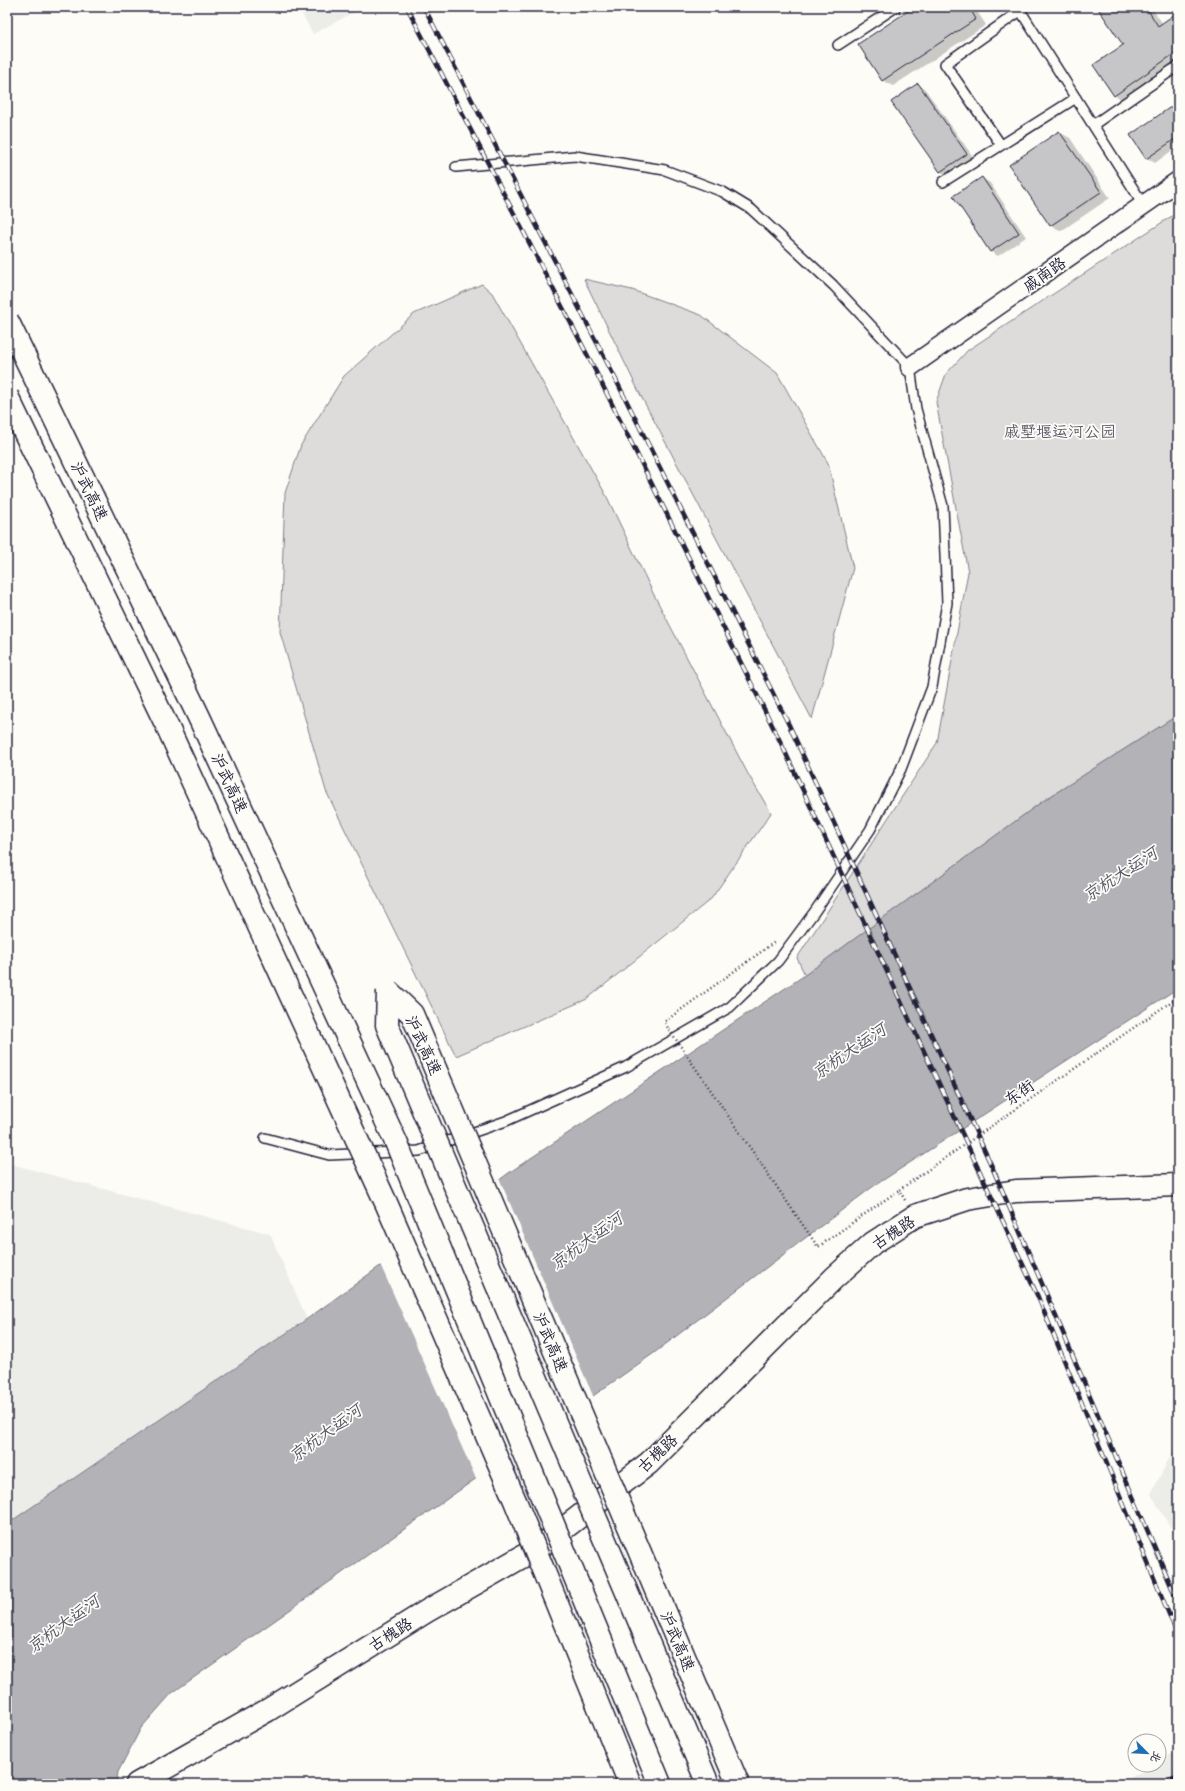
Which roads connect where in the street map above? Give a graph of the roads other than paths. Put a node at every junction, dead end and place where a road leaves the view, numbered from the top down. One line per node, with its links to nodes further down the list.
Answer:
1 (896, 7): 3 (lane)
2 (1019, 9): 5 (lane); 7 (lane)
3 (838, 45)
4 (1178, 66): 6 (lane)
5 (1076, 98): 6 (lane); 7 (lane)
6 (1093, 125): 11 (lane)
7 (1002, 145): 10 (lane)
8 (456, 167): 13 (lane)
9 (1178, 181): 11 (street, 戚南路)
10 (943, 182)
11 (1144, 204): 13 (street, 戚南路)
12 (7, 320): 19 (main road, 沪武高速, bridge)
13 (910, 367): 15 (lane)
14 (7, 396): 18 (main road, 沪武高速, bridge)
15 (265, 1138)
16 (1178, 1185): 17 (main road, 古槐路)
17 (137, 1784)
18 (630, 1784)
19 (660, 1784)
20 (708, 1784): 21 (main road, 沪武高速, bridge)
21 (738, 1784)

